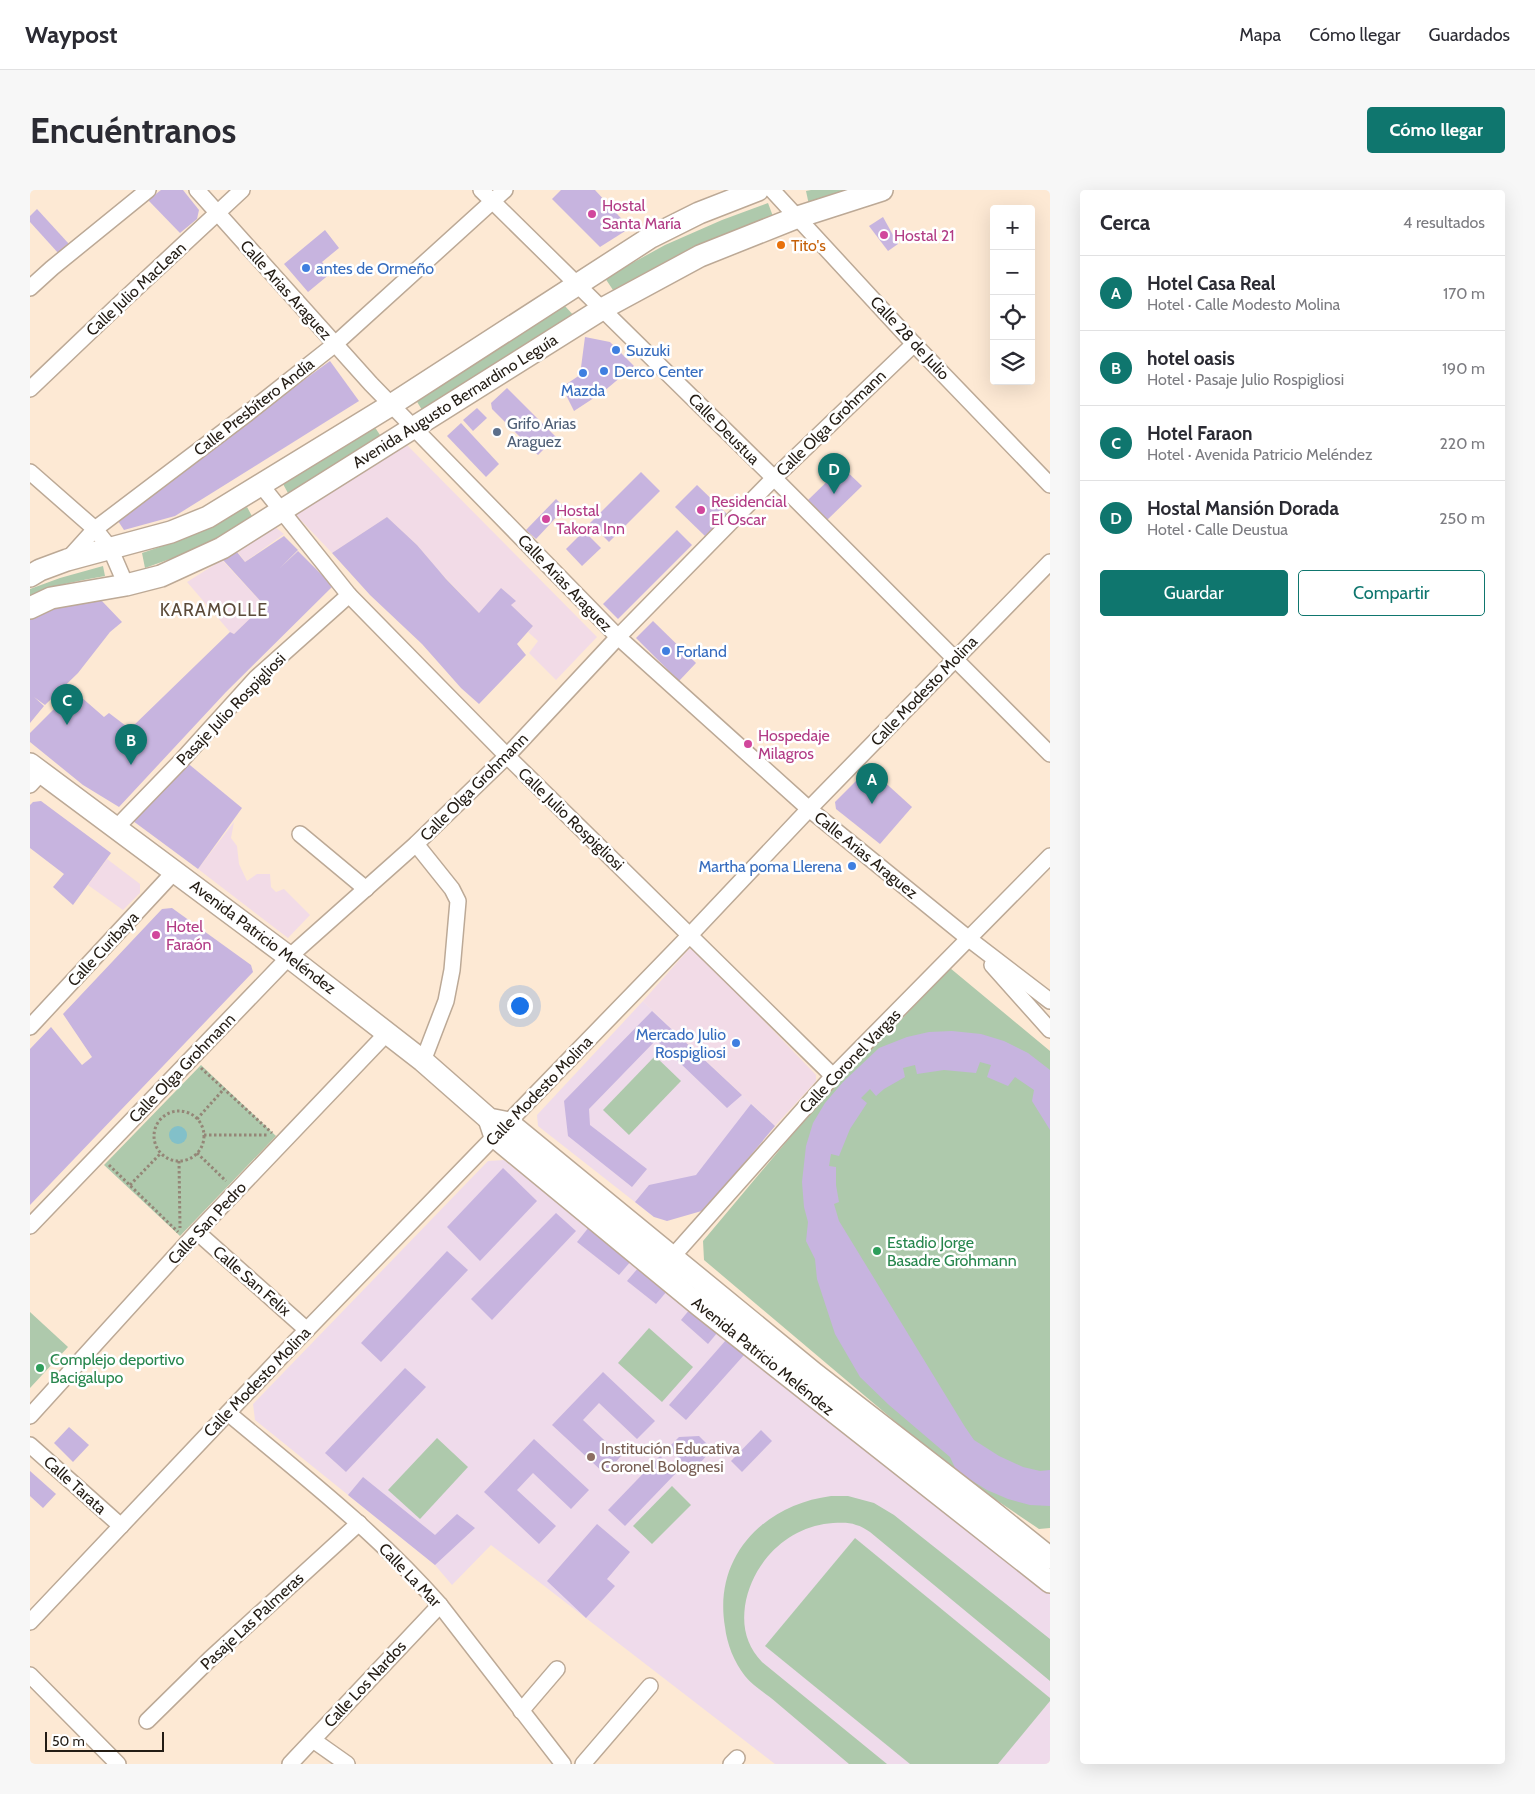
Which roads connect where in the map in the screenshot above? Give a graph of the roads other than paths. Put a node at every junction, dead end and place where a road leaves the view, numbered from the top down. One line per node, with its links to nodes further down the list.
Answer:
1 (148, 190): 12 (street)
2 (197, 190): 9 (street, Calle Arias Araguez)
3 (242, 190): 9 (street, Calle Julio MacLean)
4 (504, 190): 8 (street, Calle Presbítero Andía)
5 (758, 190): 11 (street, Avenida Augusto Bernardino Leguía)
6 (772, 190): 10 (street, Calle 28 de Julio)
7 (882, 190): 10 (street, Avenida Augusto Bernardino Leguía)
8 (486, 196): 11 (street, Calle Deustua); 15 (street, Calle Presbítero Andía)
9 (217, 214): 15 (street, Calle Arias Araguez); 16 (street, Calle Julio MacLean)
10 (798, 217): 13 (street, Avenida Augusto Bernardino Leguía); 14 (street, Calle 28 de Julio)
11 (577, 284): 13 (street, Calle Deustua); 17 (street, Avenida Augusto Bernardino Leguía)
12 (30, 288)
13 (602, 309): 18 (street, Avenida Augusto Bernardino Leguía); 20 (street, Calle Deustua)
14 (914, 344): 20 (street, Calle Olga Grohmann); 22 (street, Calle 28 de Julio)
15 (334, 345): 17 (street, Calle Arias Araguez); 24 (street, Calle Presbítero Andía)
16 (30, 389)
17 (391, 406): 18 (street, Calle Arias Araguez); 21 (street, Avenida Augusto Bernardino Leguía)
18 (413, 428): 23 (street, Avenida Augusto Bernardino Leguía); 32 (street, Calle Arias Araguez)
19 (30, 472): 24 (street)
20 (774, 478): 32 (street, Calle Olga Grohmann); 33 (street, Calle Deustua)
21 (261, 485): 23 (street, Calle Julio Rospigliosi); 25 (street, Avenida Augusto Bernardino Leguía)
22 (1050, 485)
23 (281, 510): 29 (street, Avenida Augusto Bernardino Leguía); 30 (street, Calle Julio Rospigliosi)
24 (95, 529): 25 (street); 26 (street, Calle Presbítero Andía)
25 (110, 548): 26 (street, Avenida Augusto Bernardino Leguía); 29 (street)
26 (67, 560): 28 (street, Avenida Augusto Bernardino Leguía)
27 (1050, 562): 33 (street, Calle Modesto Molina)
28 (30, 576)
29 (126, 585): 31 (street, Avenida Augusto Bernardino Leguía)
30 (349, 595): 35 (street, Calle Julio Rospigliosi); 38 (street, Pasaje Julio Rospigliosi)
31 (30, 608)
32 (618, 637): 35 (street, Calle Olga Grohmann); 37 (street, Calle Arias Araguez)
33 (955, 660): 34 (street, Calle Deustua); 37 (street, Calle Modesto Molina)
34 (1050, 754)
35 (507, 756): 40 (street, Calle Olga Grohmann); 44 (street, Calle Julio Rospigliosi)
36 (34, 774): 38 (street, Avenida Patricio Meléndez)
37 (809, 808): 44 (street, Calle Modesto Molina); 45 (street, Calle Arias Araguez)
38 (116, 828): 42 (street, Avenida Patricio Meléndez)
39 (300, 834): 43 (street)
40 (416, 844): 43 (street, Calle Olga Grohmann); 51 (street)
41 (1050, 856): 45 (street, Calle Coronel Vargas)
42 (175, 871): 46 (street, Avenida Patricio Meléndez); 48 (street, Calle Curibaya)
43 (366, 889): 46 (street, Calle Olga Grohmann)
44 (690, 935): 52 (street, Calle Julio Rospigliosi); 53 (street, Calle Modesto Molina)
45 (969, 940): 47 (street, Calle Arias Araguez); 49 (street, Calle Arias Araguez); 52 (street, Calle Coronel Vargas)
46 (290, 957): 50 (street, Avenida Patricio Meléndez); 54 (street, Calle Olga Grohmann)
47 (1050, 1001)
48 (30, 1027)
49 (1050, 1030)
50 (387, 1033): 51 (street, Avenida Patricio Meléndez); 55 (street, Calle San Pedro)
51 (423, 1061): 53 (street, Avenida Patricio Meléndez)
52 (832, 1076): 56 (street, Calle Coronel Vargas)
53 (498, 1126): 56 (street, Avenida Patricio Meléndez); 57 (street, Avenida Patricio Meléndez); 59 (street, Calle Modesto Molina)
54 (30, 1226)
55 (197, 1232): 59 (street, Calle San Felix); 61 (street, Calle San Pedro)
56 (673, 1256): 57 (street, Calle Coronel Vargas); 58 (street, Avenida Patricio Meléndez)
57 (659, 1272): 58 (street, Avenida Patricio Meléndez)
58 (708, 1298): 65 (street, Avenida Patricio Meléndez); 66 (street, Avenida Patricio Meléndez)
59 (307, 1330): 60 (street, Calle Modesto Molina)
60 (228, 1413): 63 (street, Calle La Mar); 64 (street, Calle Modesto Molina)
61 (30, 1416)
62 (30, 1445): 64 (street, Calle Tarata)
63 (359, 1523): 67 (street, Calle La Mar); 73 (street, Pasaje Las Palmeras)
64 (121, 1526): 68 (street, Calle Modesto Molina)
65 (1050, 1558)
66 (1050, 1582)
67 (440, 1605): 72 (street, Calle La Mar); 74 (street, Calle Los Nardos)
68 (30, 1622)
69 (557, 1669): 72 (street)
70 (30, 1676): 76 (street)
71 (650, 1686): 79 (street)
72 (522, 1711): 75 (street, Calle La Mar)
73 (147, 1721)
74 (313, 1740): 77 (street, Calle Los Nardos); 78 (street)
75 (558, 1762)
76 (118, 1764)
77 (290, 1764)
78 (347, 1764)
79 (582, 1764)

